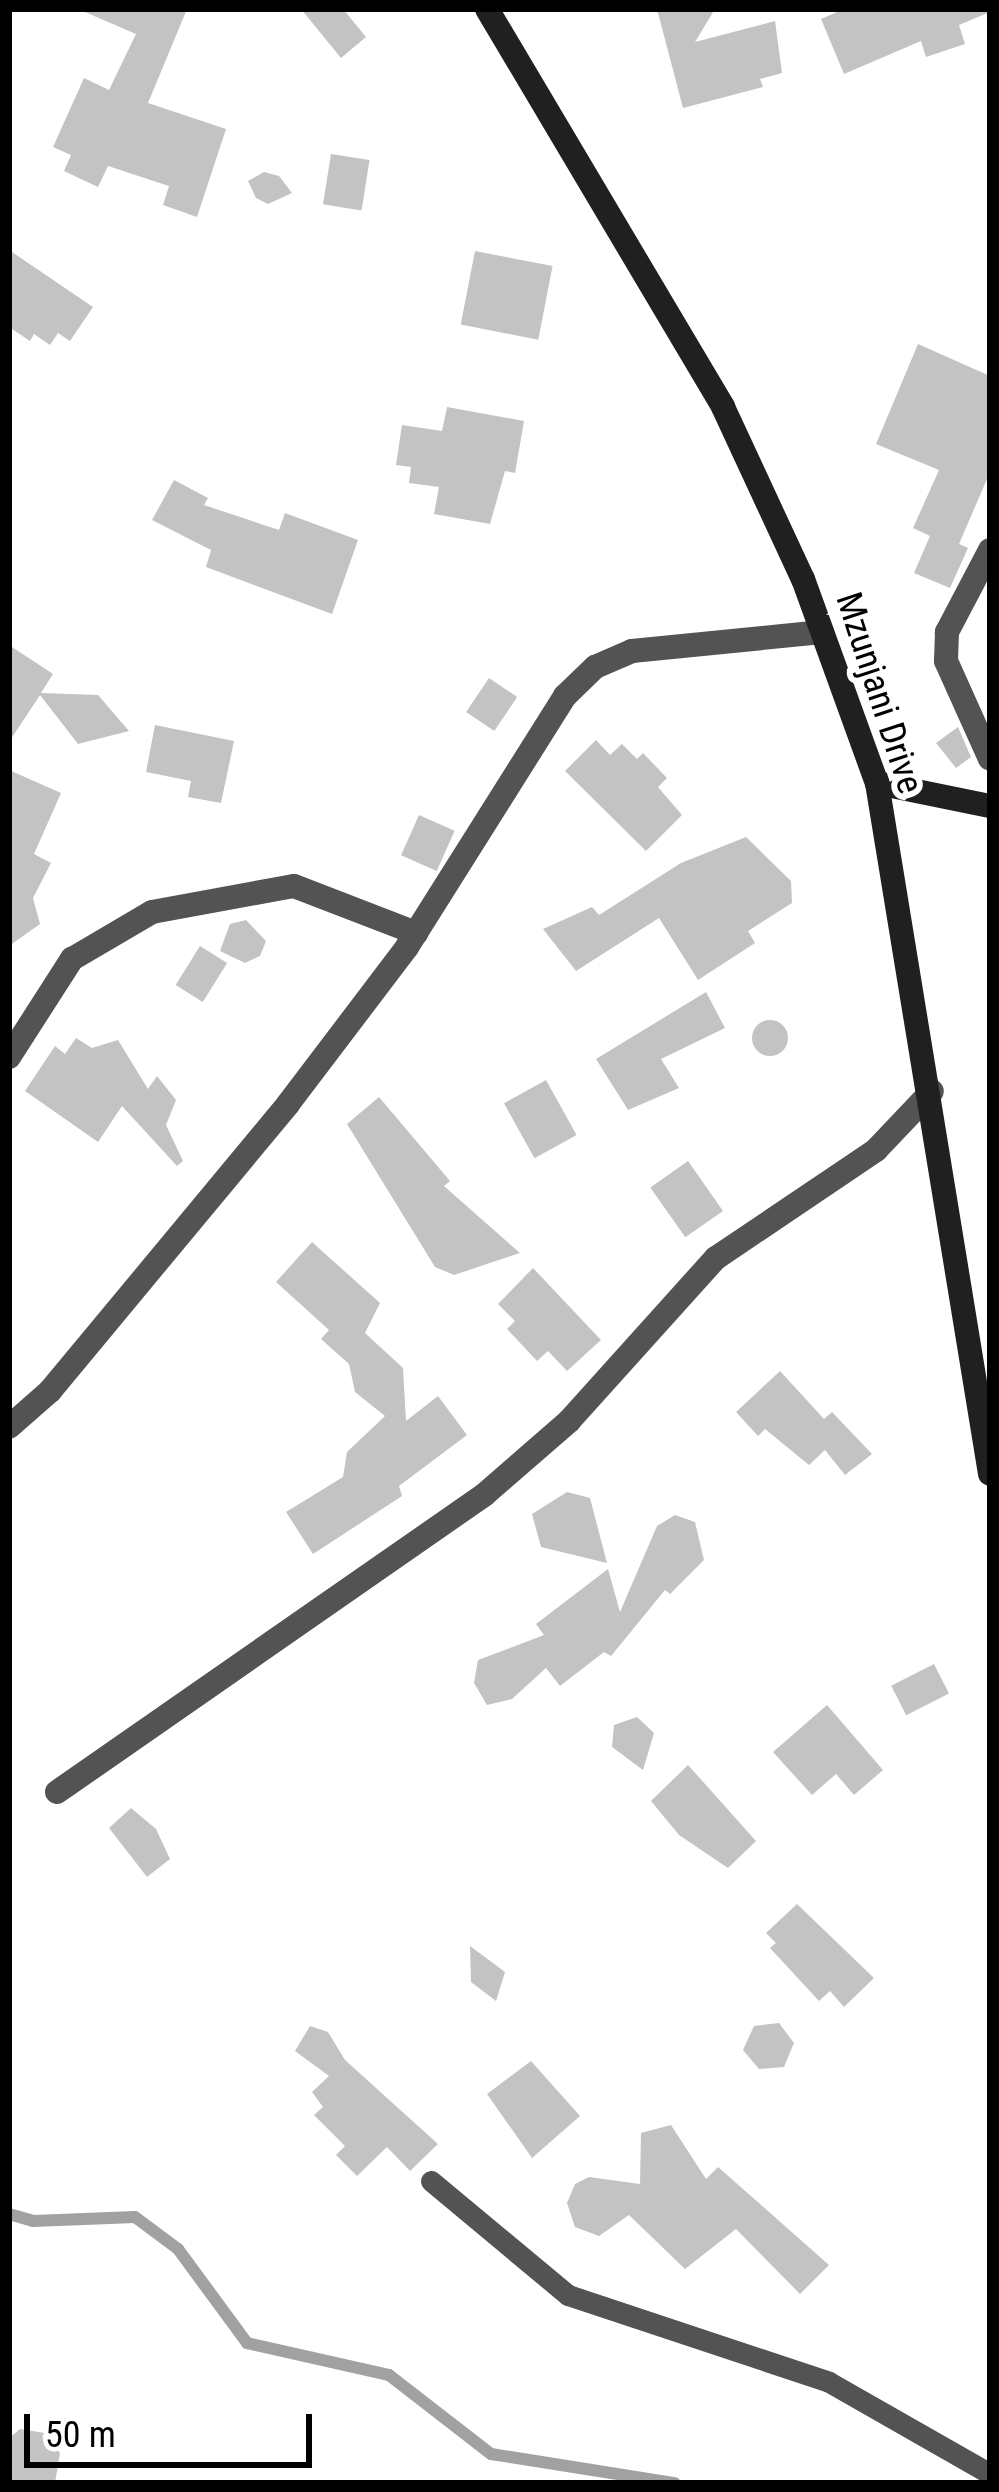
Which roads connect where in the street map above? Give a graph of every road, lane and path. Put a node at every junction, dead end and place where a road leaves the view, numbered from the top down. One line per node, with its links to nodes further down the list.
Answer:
1 (487, 9): 3 (main road, Mzunjani Drive)
2 (990, 550): 4 (street)
3 (822, 632): 5 (main road, Mzunjani Drive); 7 (street)
4 (990, 759)
5 (877, 783): 6 (main road); 9 (main road, Mzunjani Drive)
6 (990, 806)
7 (416, 933): 8 (street); 10 (street)
8 (9, 1057)
9 (932, 1091): 11 (main road, Mzunjani Drive); 12 (street)
10 (9, 1427)
11 (990, 1474)
12 (57, 1792)
13 (431, 2181): 14 (lane)
14 (990, 2474)

